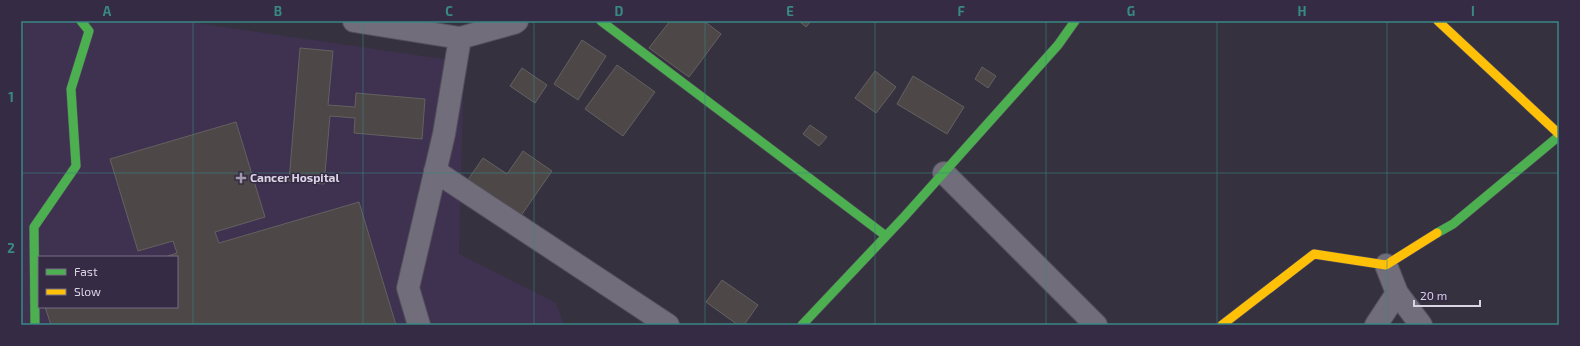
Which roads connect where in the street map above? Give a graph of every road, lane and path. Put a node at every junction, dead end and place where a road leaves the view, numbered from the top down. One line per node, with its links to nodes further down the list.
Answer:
1 (81, 21): 14 (street)
2 (354, 21): 7 (street)
3 (517, 21): 7 (street)
4 (601, 21): 11 (street)
5 (1075, 21): 10 (street)
6 (1438, 21): 8 (street)
7 (460, 38): 9 (street)
8 (1559, 135): 12 (street)
9 (435, 171): 15 (street); 16 (street)
10 (944, 173): 11 (street); 18 (street)
11 (886, 236): 17 (street)
12 (1386, 265): 13 (street); 19 (street)
13 (1397, 293): 20 (street); 21 (street)
14 (34, 325)
15 (419, 325)
16 (668, 325)
17 (802, 325)
18 (1096, 325)
19 (1222, 325)
20 (1376, 325)
21 (1421, 325)

